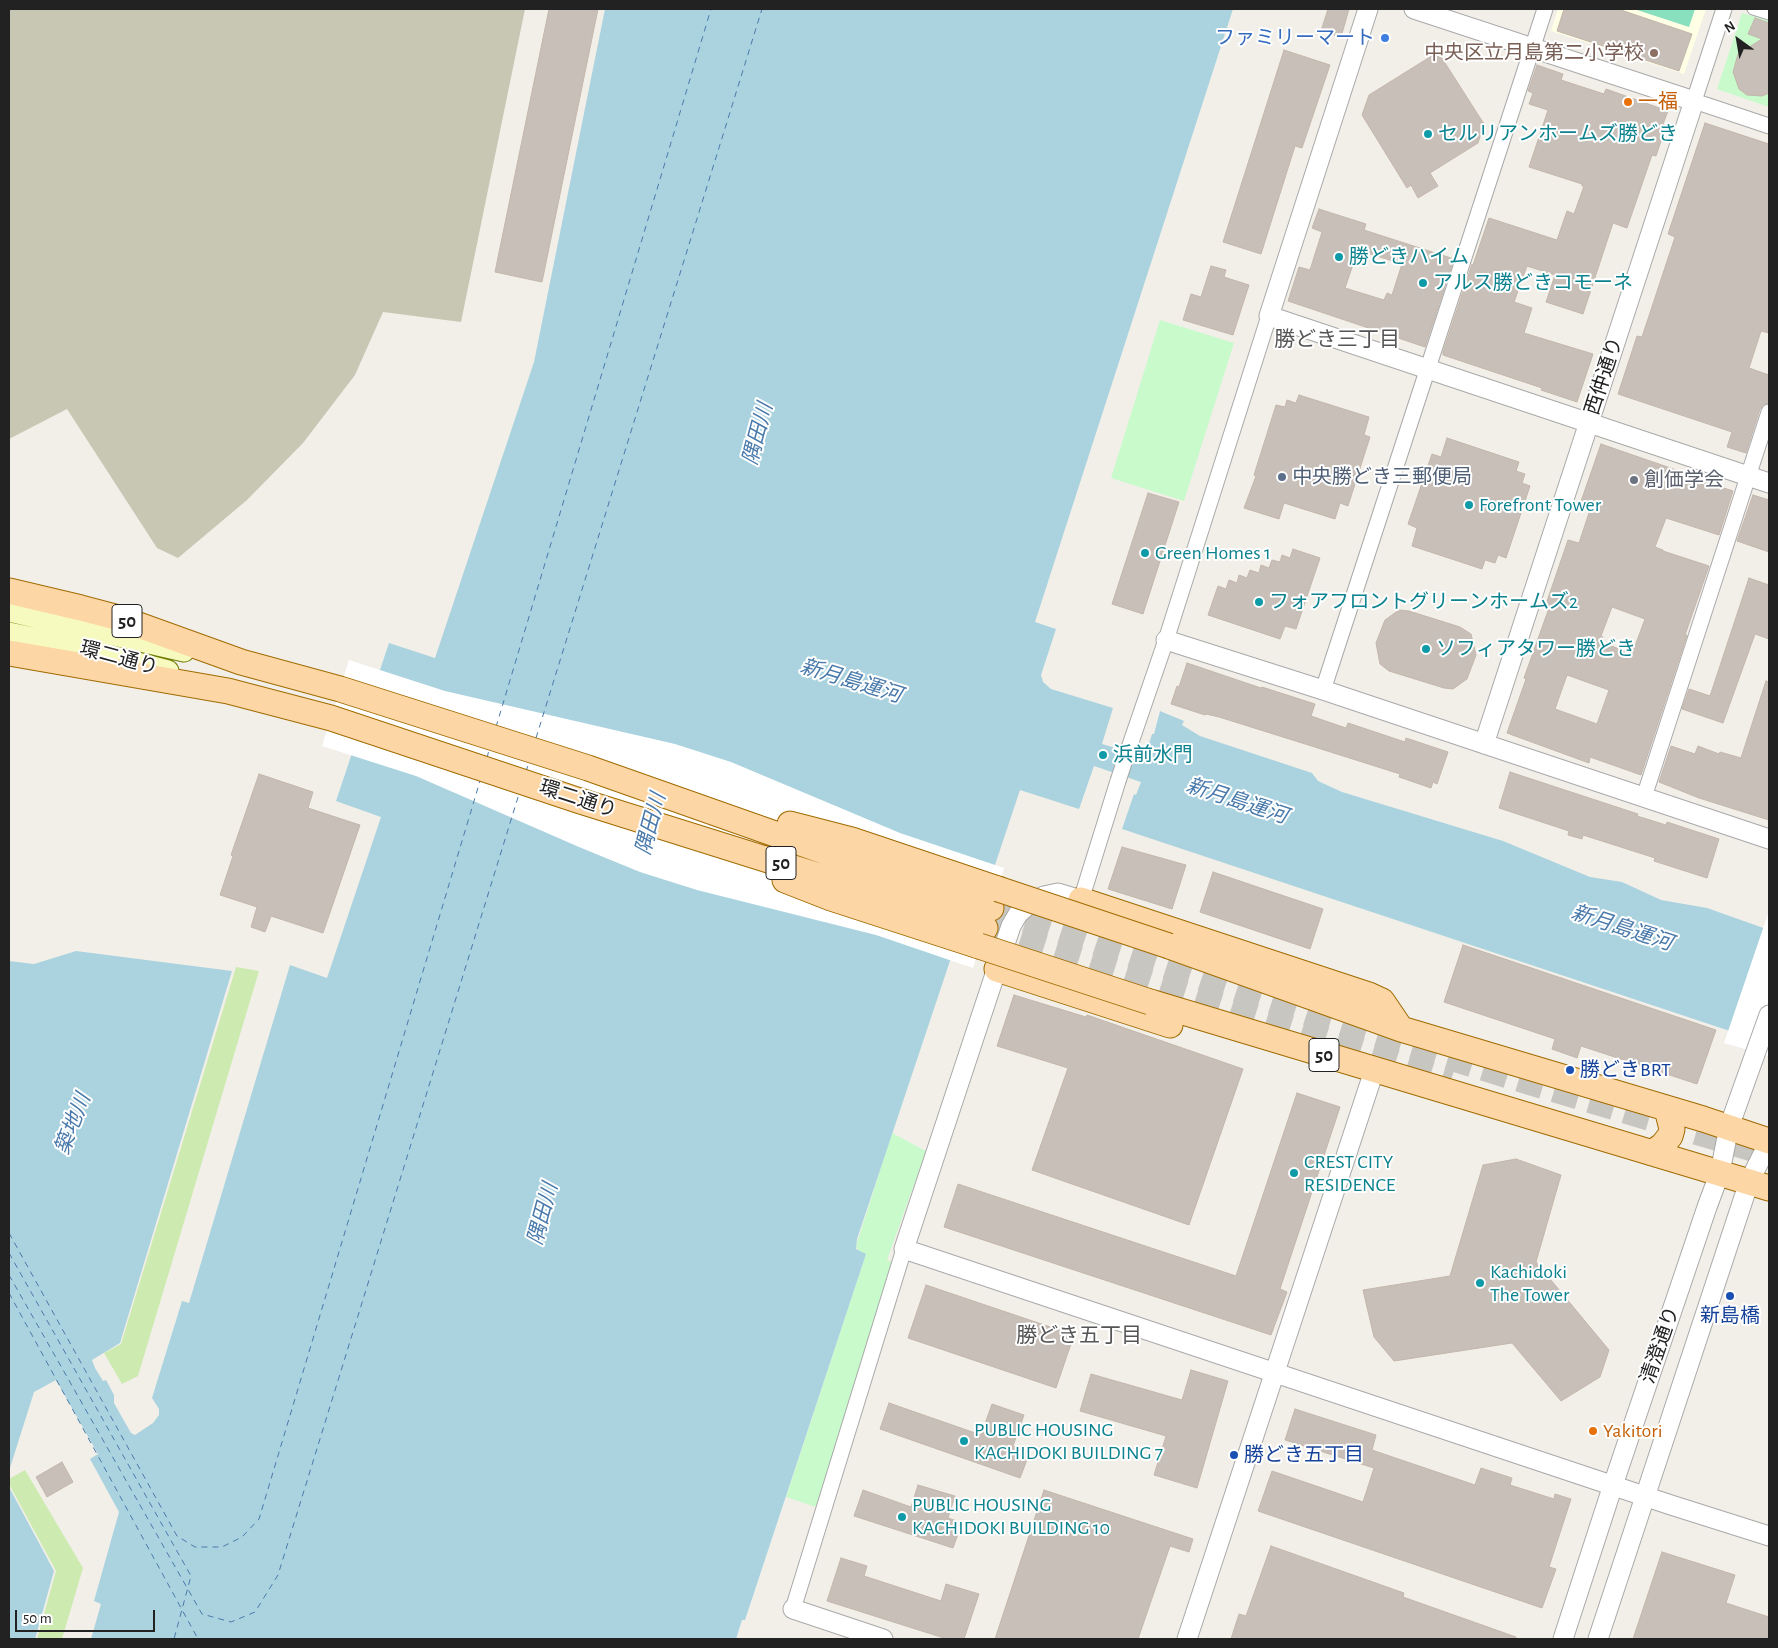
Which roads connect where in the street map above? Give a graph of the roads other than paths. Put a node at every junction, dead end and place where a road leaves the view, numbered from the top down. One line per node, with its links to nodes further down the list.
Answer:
1 (1368, 9): 10 (street)
2 (1414, 9): 7 (street)
3 (1545, 9): 7 (street)
4 (1724, 9): 8 (street, 西仲通り)
5 (1753, 9): 6 (street)
6 (1769, 14)
7 (1532, 47): 8 (street); 11 (street)
8 (1694, 101): 9 (street); 13 (street, 西仲通り)
9 (1769, 126)
10 (1269, 316): 11 (street); 19 (street)
11 (1428, 370): 13 (street); 22 (street)
12 (1769, 412): 14 (street)
13 (1589, 423): 14 (street); 24 (street, 西仲通り)
14 (1748, 476): 15 (street); 26 (street)
15 (1769, 483)
16 (9, 591): 21 (main road, 環二通り / 50)
17 (9, 611): 21 (main road, 環二通り)
18 (9, 633): 23 (main road, 環二通り)
19 (1166, 640): 22 (street); 29 (street, bridge)
20 (9, 653): 23 (main road, 環二通り / 50)
21 (241, 662): 25 (main road, 環二通り / 50)
22 (1323, 690): 24 (street)
23 (228, 691): 27 (main road, 環二通り / 50)
24 (1484, 744): 26 (street)
25 (588, 768): 27 (main road, 環二通り / 50); 32 (main road, 50, bridge)
26 (1644, 797): 28 (street)
27 (577, 800): 34 (main road, 50, bridge)
28 (1769, 839)
29 (1081, 900): 30 (street); 32 (main road)
30 (997, 969): 33 (main road); 41 (street)
31 (1769, 1016): 36 (street, 清澄通り)
32 (1401, 1030): 35 (main road, 50)
33 (1372, 1077): 34 (main road); 42 (street)
34 (1499, 1108): 38 (main road, 50)
35 (1667, 1109): 36 (main road, 50); 38 (main road)
36 (1729, 1127): 37 (main road, 50); 39 (street, 清澄通り)
37 (1769, 1141): 40 (street, 清澄通り)
38 (1652, 1152): 39 (main road, 50)
39 (1720, 1172): 40 (main road, 50); 43 (street, 清澄通り)
40 (1759, 1185): 44 (street, 清澄通り)
41 (904, 1249): 42 (street); 46 (street)
42 (1276, 1373): 43 (street); 48 (street)
43 (1613, 1485): 44 (street); 49 (street, 清澄通り)
44 (1646, 1496): 45 (street); 50 (street, 清澄通り)
45 (1769, 1536)
46 (793, 1609): 47 (street)
47 (883, 1639)
48 (1187, 1639)
49 (1563, 1639)
50 (1598, 1639)

